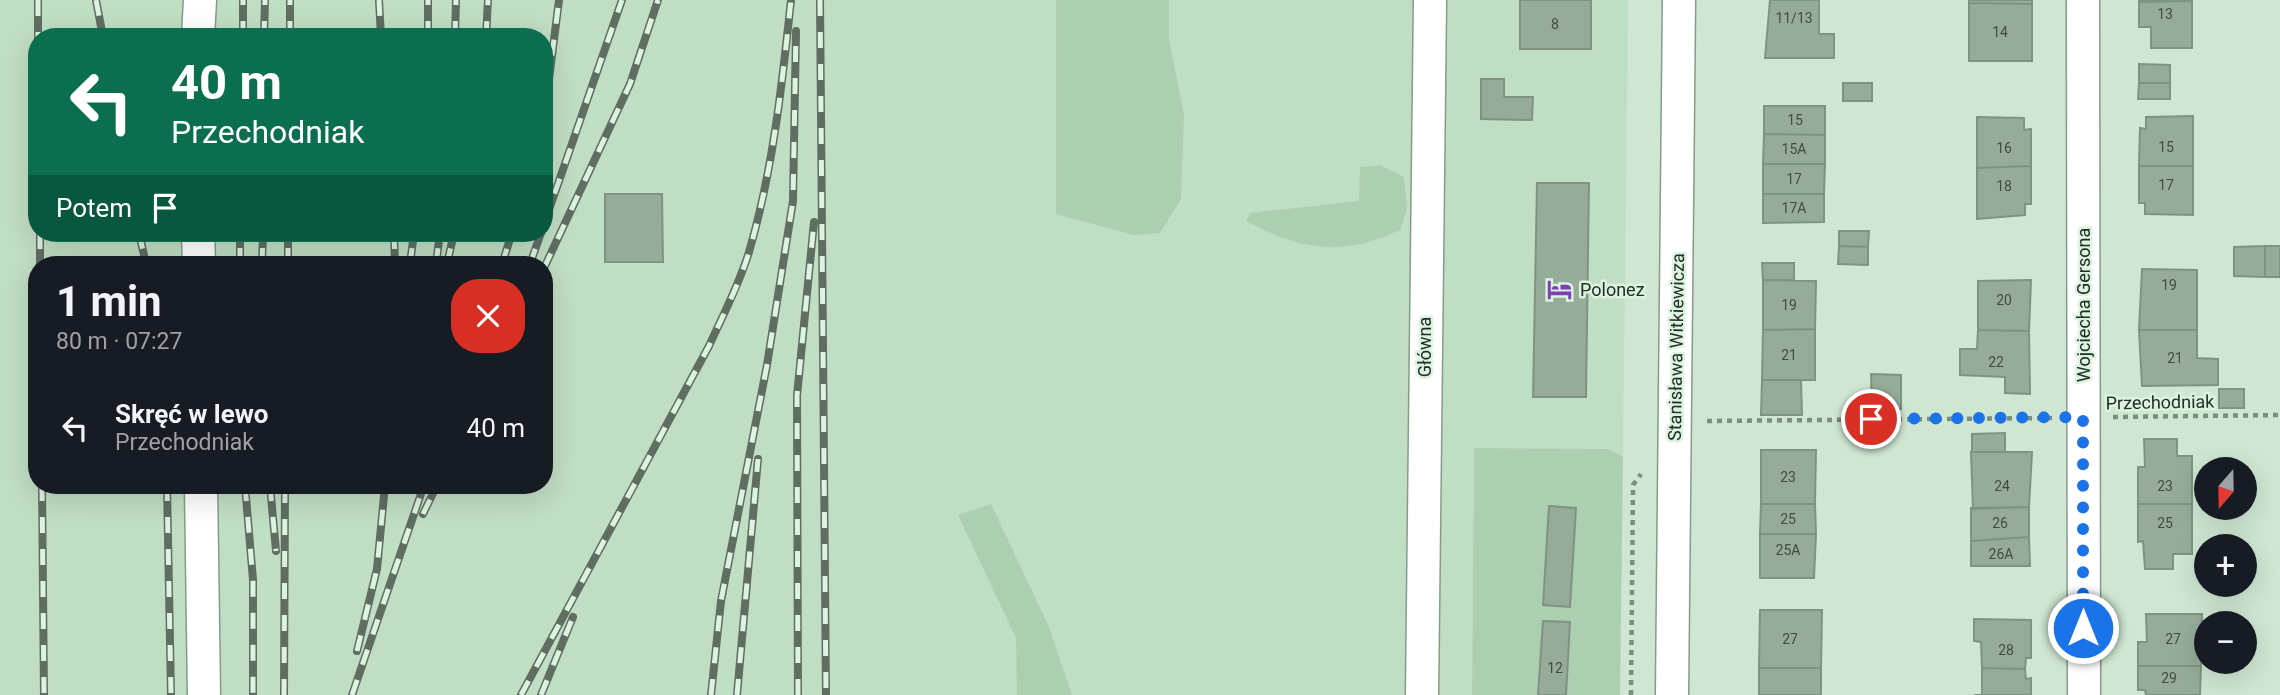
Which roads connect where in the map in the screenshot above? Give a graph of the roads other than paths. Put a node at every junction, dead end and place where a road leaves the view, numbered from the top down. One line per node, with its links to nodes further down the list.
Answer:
1 (200, 0): 5 (street)
2 (1430, 0): 8 (street, Główna)
3 (1679, 0): 9 (street, Stanisława Witkiewicza)
4 (2083, 0): 10 (street, Wojciecha Gersona)
5 (198, 28)
6 (201, 494): 7 (street)
7 (204, 695)
8 (1422, 695)
9 (1672, 695)
10 (2084, 695)

